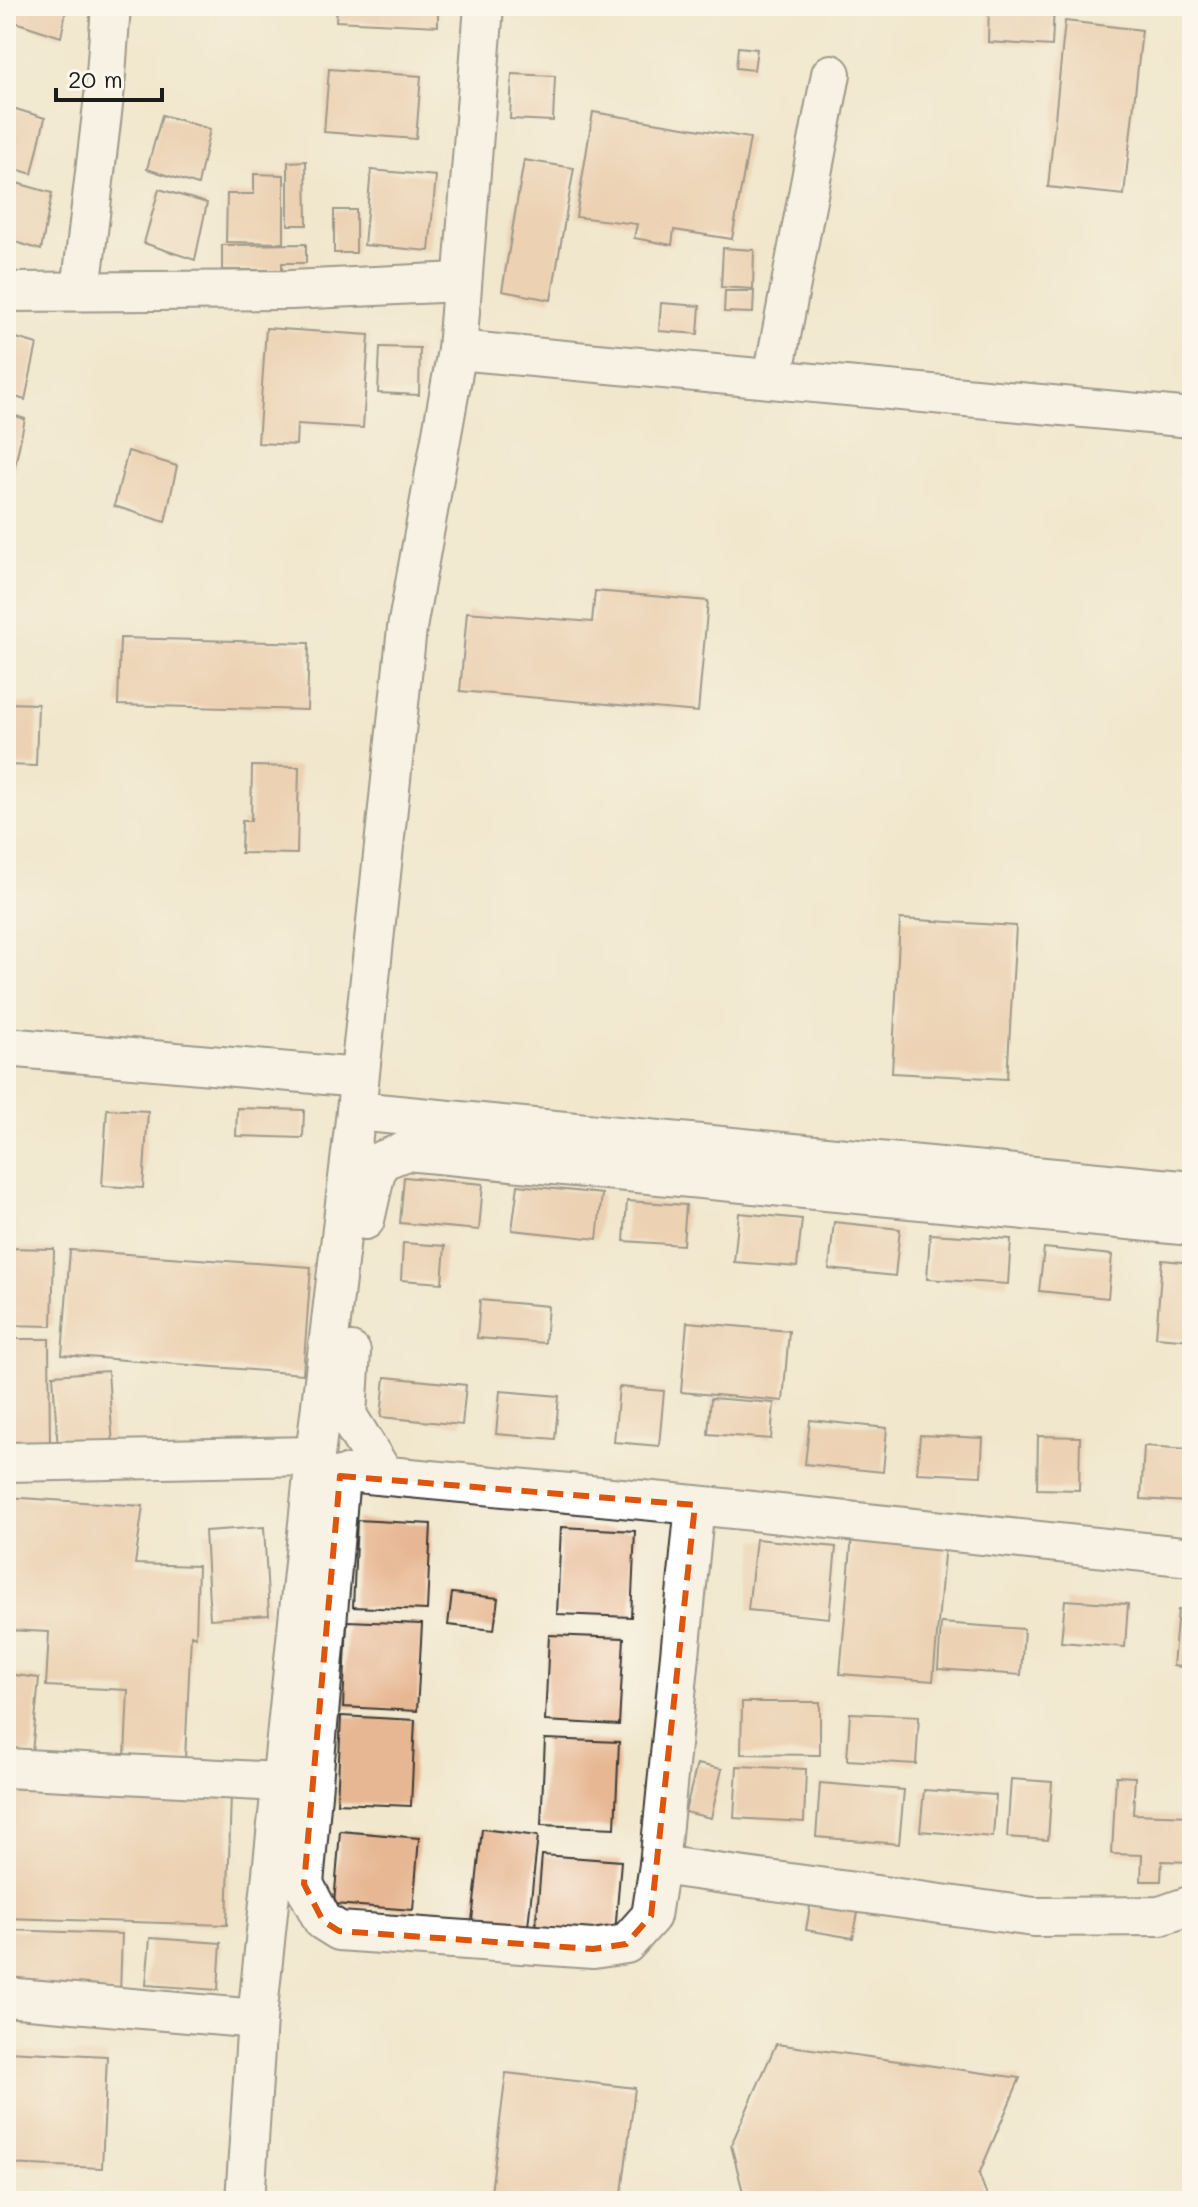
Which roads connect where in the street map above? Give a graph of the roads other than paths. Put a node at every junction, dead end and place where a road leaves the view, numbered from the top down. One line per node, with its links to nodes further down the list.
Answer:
1 (111, 6): 5 (street)
2 (484, 6): 4 (street)
3 (831, 74): 8 (street)
4 (460, 282): 5 (street); 7 (street)
5 (81, 291): 6 (street)
6 (6, 292)
7 (457, 350): 8 (street); 11 (street)
8 (773, 378): 9 (street)
9 (1192, 418)
10 (6, 1047): 11 (street)
11 (357, 1095): 12 (street); 14 (street)
12 (1192, 1191)
13 (1192, 1226): 16 (street)
14 (315, 1456): 15 (street); 20 (street)
15 (6, 1462)
16 (384, 1475): 17 (street); 21 (street)
17 (695, 1505): 18 (street); 21 (street)
18 (1192, 1557)
19 (6, 1768): 20 (street)
20 (281, 1782): 24 (street)
21 (659, 1865): 22 (street)
22 (1192, 1905)
23 (6, 1997): 24 (street)
24 (257, 2019): 25 (street)
25 (245, 2201)

